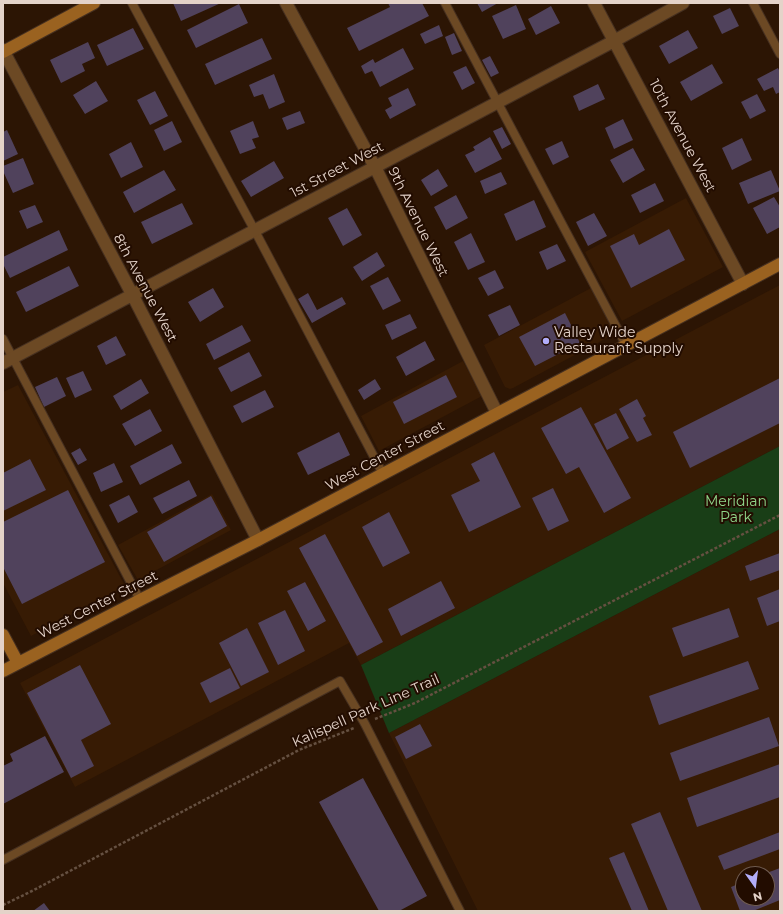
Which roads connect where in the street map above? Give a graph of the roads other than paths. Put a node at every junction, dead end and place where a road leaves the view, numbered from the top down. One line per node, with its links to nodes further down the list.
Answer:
1 (94, 3): 9 (street)
2 (132, 3): 13 (lane)
3 (286, 3): 12 (street, 9th Avenue West)
4 (445, 3): 11 (lane)
5 (594, 3): 8 (street, 10th Avenue West)
6 (684, 3): 8 (street, 1st Street West)
7 (753, 3): 10 (lane)
8 (614, 41): 11 (street, 1st Street West); 15 (street, 10th Avenue West)
9 (3, 51): 16 (street, 8th Avenue West)
10 (780, 54)
11 (498, 102): 12 (street, 1st Street West); 18 (lane)
12 (375, 167): 13 (street, 1st Street West); 20 (street, 9th Avenue West)
13 (255, 231): 16 (street, 1st Street West); 21 (lane)
14 (780, 264): 15 (street, West Center Street)
15 (743, 284): 18 (street, West Center Street)
16 (132, 294): 19 (street, 1st Street West); 22 (street, 8th Avenue West)
17 (3, 339): 19 (lane)
18 (626, 345): 20 (street, West Center Street)
19 (8, 360): 23 (lane)
20 (497, 413): 21 (street, West Center Street)
21 (383, 474): 22 (street, West Center Street)
22 (258, 540): 23 (street, West Center Street)
23 (140, 600): 25 (street, West Center Street)
24 (3, 635): 25 (street)
25 (18, 663): 26 (street, West Center Street)
26 (3, 671)
27 (3, 860): 28 (lane)
28 (460, 911)

